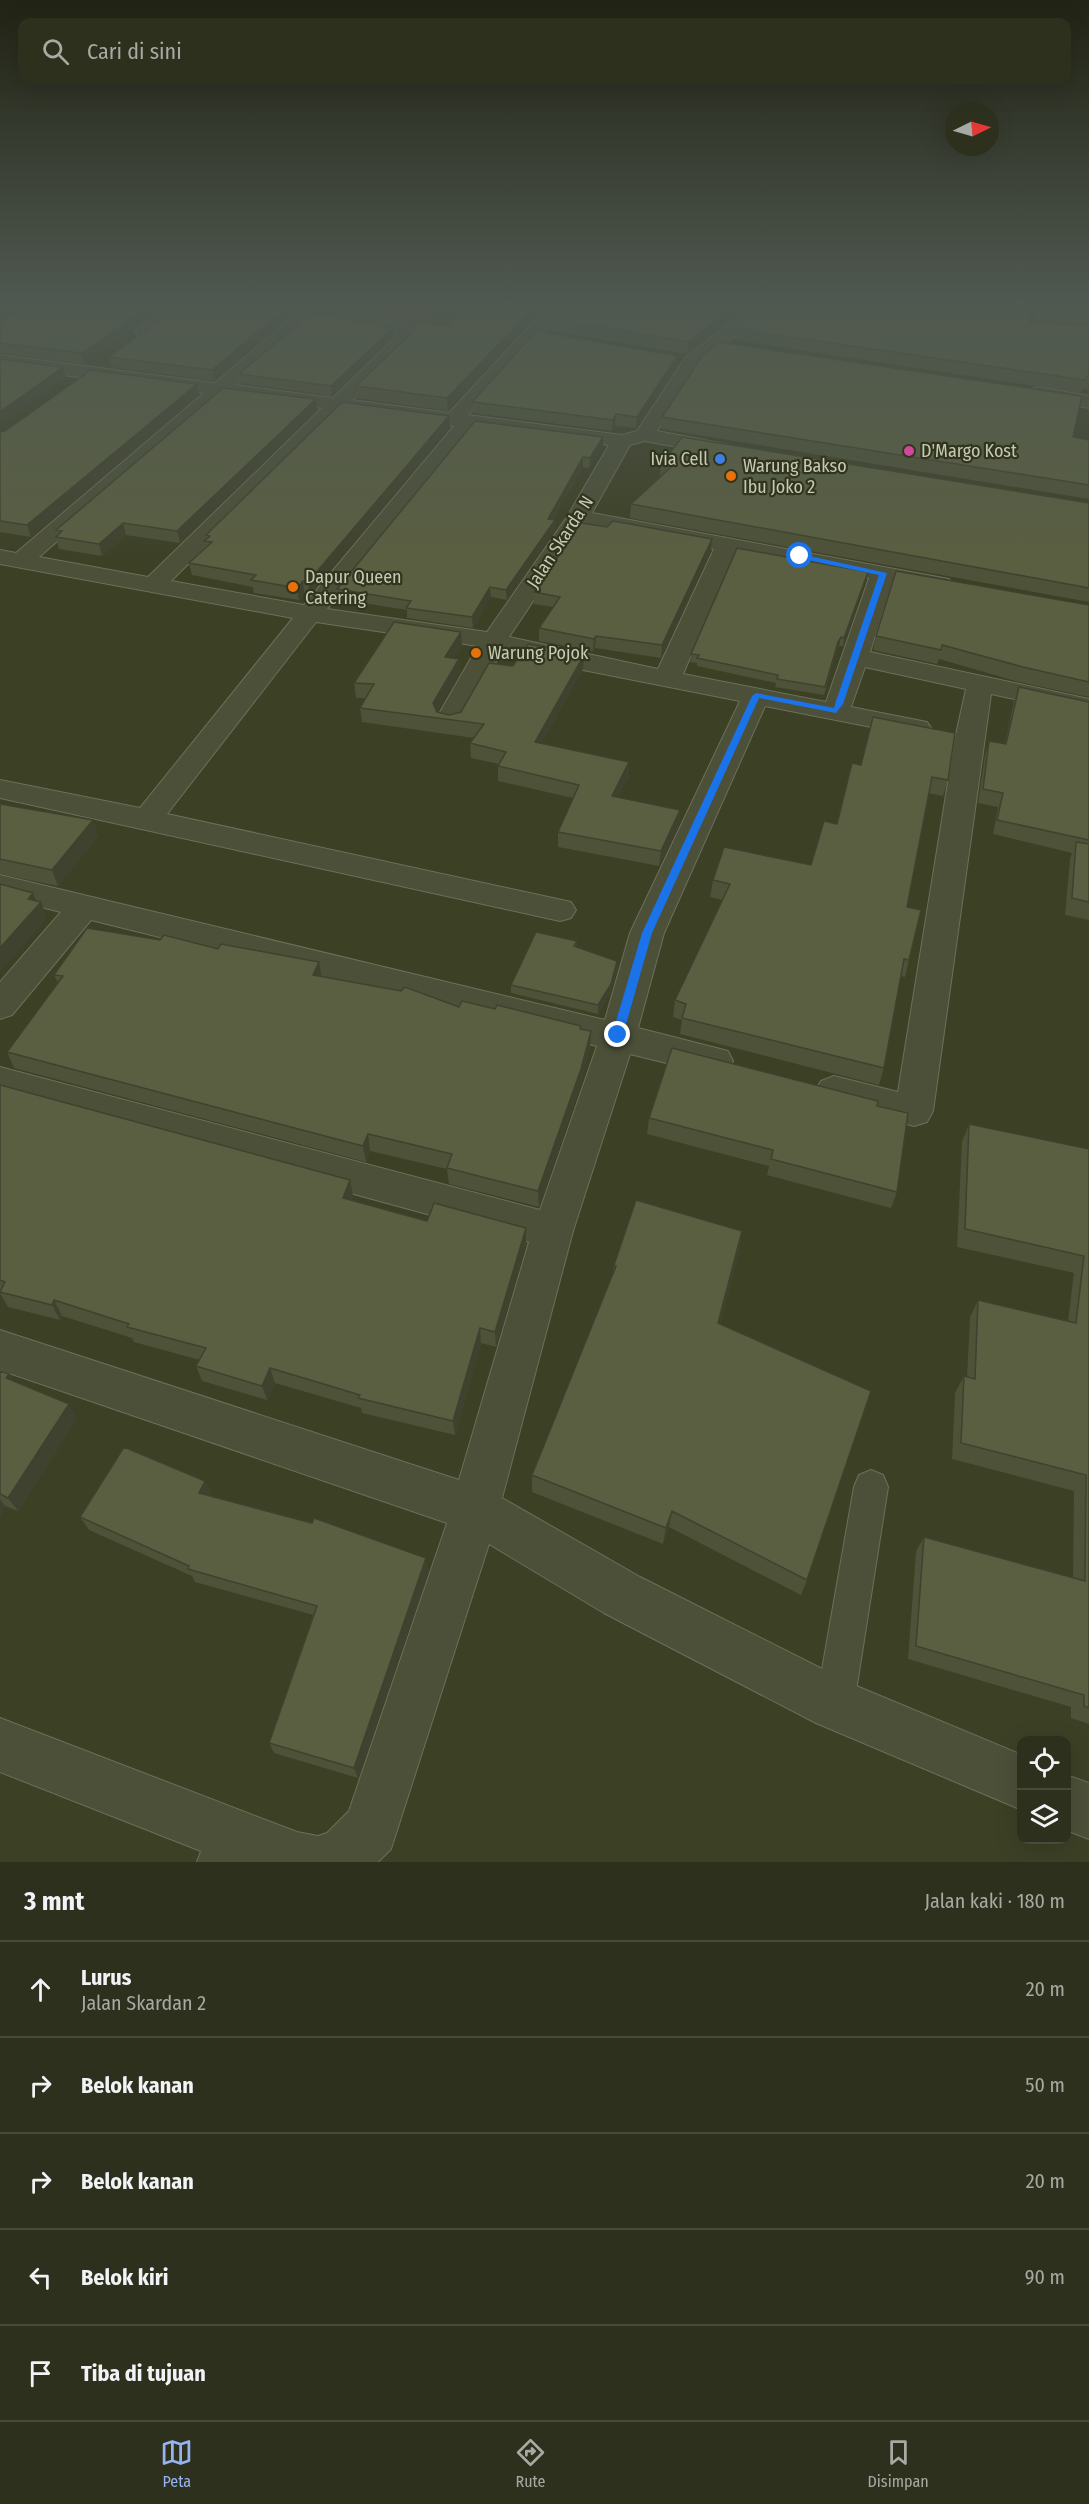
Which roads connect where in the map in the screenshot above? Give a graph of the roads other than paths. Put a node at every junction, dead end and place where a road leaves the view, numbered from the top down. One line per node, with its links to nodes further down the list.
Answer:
1 (206, 389): 5 (street)
2 (353, 389): 8 (street)
3 (487, 389): 9 (street)
4 (666, 389): 10 (street, Jalan Skarda N)
5 (215, 390): 8 (street); 14 (street)
6 (1024, 391): 7 (street)
7 (1089, 402)
8 (337, 405): 9 (street); 16 (street)
9 (460, 421): 10 (street); 18 (street)
10 (633, 438): 11 (street); 12 (street, Jalan Skarda N)
11 (743, 453)
12 (578, 517): 13 (street); 19 (street, Jalan Skarda N)
13 (728, 543): 15 (street); 21 (street)
14 (10, 559): 16 (street)
15 (883, 573): 17 (street); 20 (street)
16 (153, 585): 18 (street)
17 (963, 588)
18 (310, 614): 19 (street); 29 (street)
19 (494, 641): 21 (street); 26 (street, Jalan Skarda N)
20 (856, 657): 22 (street); 24 (street)
21 (668, 677): 23 (street)
22 (977, 695): 25 (street); 27 (street)
23 (756, 696): 24 (street); 34 (street)
24 (836, 711): 27 (street)
25 (1088, 717)
26 (450, 720)
27 (969, 739): 37 (street)
28 (0, 789): 29 (street)
29 (147, 819): 32 (street)
30 (0, 886): 31 (street)
31 (84, 906): 33 (street); 34 (street)
32 (560, 910)
33 (0, 1006)
34 (618, 1035): 35 (street); 38 (street)
35 (749, 1070)
36 (0, 1082): 38 (street)
37 (804, 1084)
38 (553, 1231): 41 (street)
39 (0, 1350): 41 (street)
40 (871, 1487): 42 (lane)
41 (475, 1509): 42 (street); 49 (street)
42 (835, 1704): 44 (street)
43 (0, 1745): 47 (street)
44 (1017, 1781)
45 (1071, 1804): 46 (street)
46 (1089, 1811)
47 (230, 1849): 48 (street)
48 (312, 1862)
49 (324, 1862)

